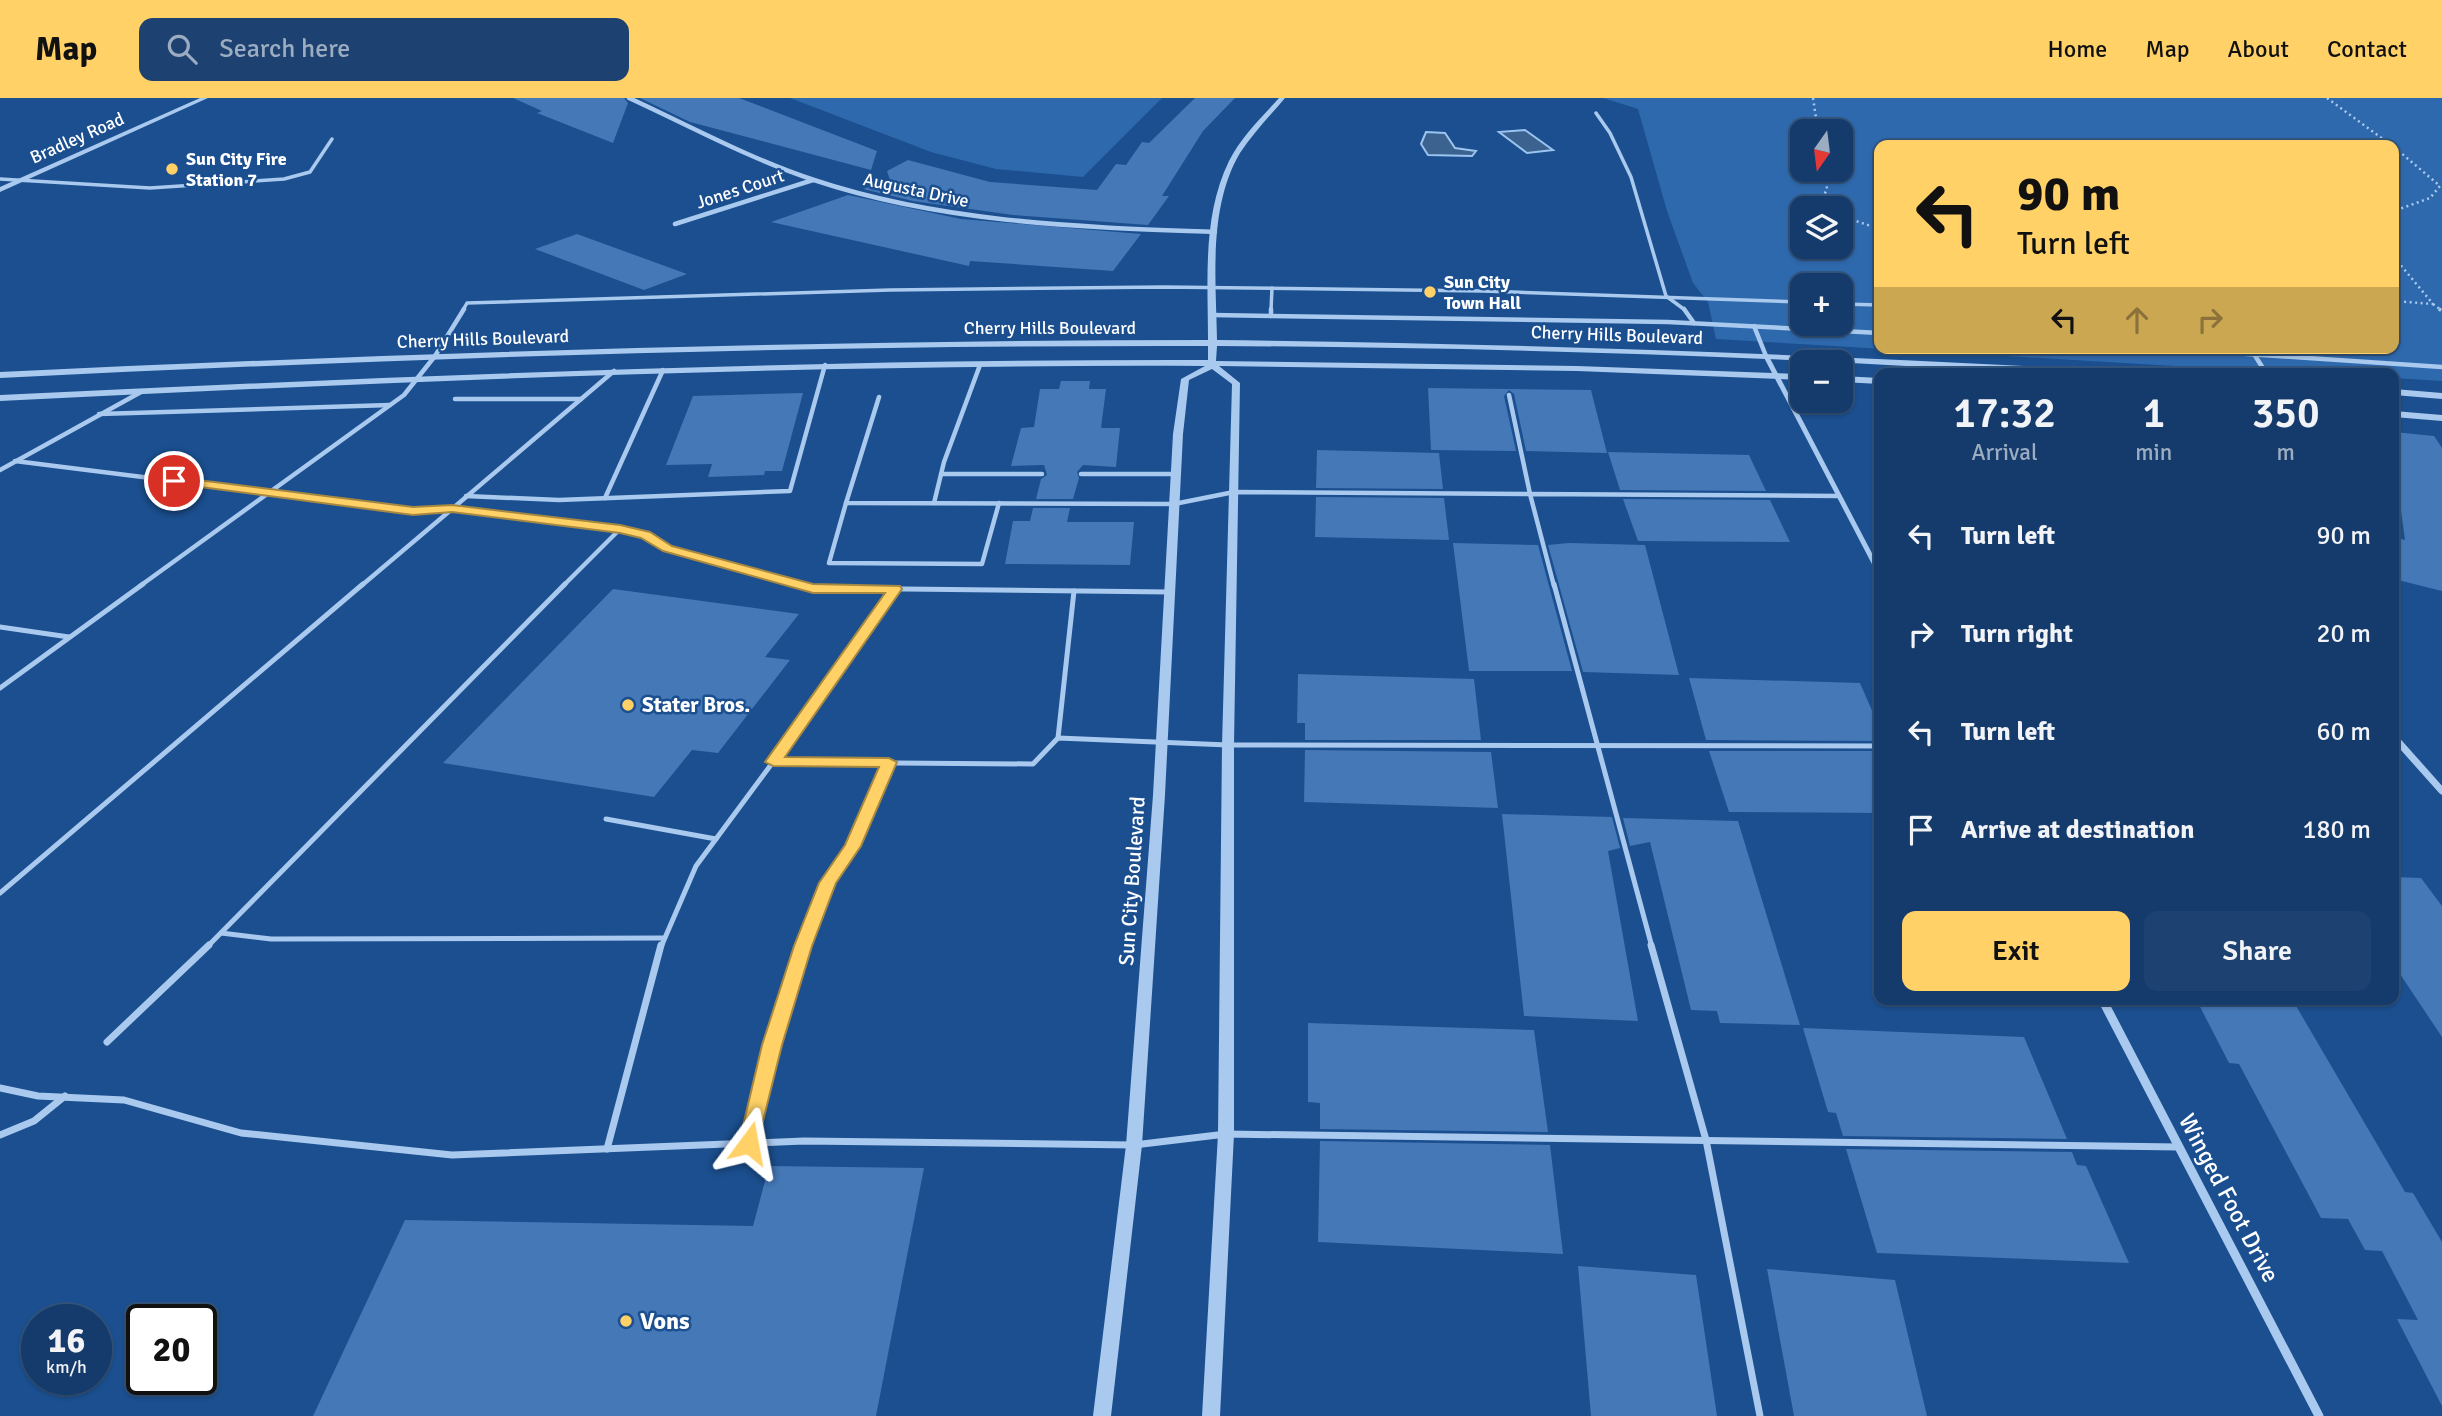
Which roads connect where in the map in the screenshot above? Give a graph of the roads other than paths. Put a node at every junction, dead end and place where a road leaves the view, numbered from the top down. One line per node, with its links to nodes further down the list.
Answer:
1 (205, 98): 7 (street, Bradley Road)
2 (629, 98): 8 (street, Augusta Drive)
3 (1282, 98): 11 (street)
4 (1596, 113): 14 (lane)
5 (332, 139): 7 (lane)
6 (0, 178): 7 (lane)
7 (21, 180): 9 (street, Bradley Road)
8 (813, 180): 10 (street, Jones Court); 11 (street, Augusta Drive)
9 (0, 190)
10 (675, 224)
11 (1215, 232): 12 (street)
12 (1214, 288): 13 (lane); 18 (street); 25 (lane)
13 (1272, 288): 14 (lane); 19 (lane)
14 (1666, 296): 15 (lane); 20 (lane)
15 (1790, 301)
16 (1853, 304): 17 (lane)
17 (1874, 305)
18 (1213, 315): 19 (lane); 23 (street)
19 (1271, 316): 20 (lane)
20 (1694, 323): 21 (lane)
21 (1754, 326): 22 (lane); 26 (lane)
22 (1874, 333)
23 (1213, 343): 25 (street, Cherry Hills Boulevard); 26 (street, Cherry Hills Boulevard); 29 (street)
24 (2254, 354): 30 (lane); 32 (lane)
25 (435, 356): 35 (street, Cherry Hills Boulevard); 37 (lane)
26 (1766, 356): 31 (street, Cherry Hills Boulevard); 36 (street)
27 (825, 365): 28 (street, Cherry Hills Boulevard); 33 (street, Cherry Hills Boulevard); 64 (lane)
28 (980, 365): 29 (street, Cherry Hills Boulevard); 55 (lane)
29 (1212, 365): 36 (street, Cherry Hills Boulevard); 58 (street, Sun City Boulevard); 59 (street)
30 (2442, 367)
31 (2002, 368)
32 (2263, 368)
33 (663, 370): 34 (street, Cherry Hills Boulevard); 64 (lane)
34 (614, 371): 37 (street, Cherry Hills Boulevard); 47 (lane)
35 (0, 375)
36 (1776, 376): 38 (street, Cherry Hills Boulevard); 63 (street)
37 (415, 377): 41 (street, Cherry Hills Boulevard); 49 (lane)
38 (1790, 377)
39 (1853, 380): 40 (street)
40 (1874, 381)
41 (142, 391): 46 (street, Cherry Hills Boulevard); 50 (lane)
42 (2399, 392): 44 (street)
43 (1509, 395): 61 (lane)
44 (2442, 396)
45 (879, 397): 65 (lane)
46 (0, 398)
47 (582, 399): 48 (lane); 62 (lane)
48 (455, 400)
49 (390, 405): 50 (lane); 60 (lane)
50 (99, 414): 53 (lane)
51 (2399, 414): 52 (street)
52 (2442, 418)
53 (16, 461): 54 (lane); 60 (lane)
54 (0, 470)
55 (941, 474): 56 (lane); 66 (lane)
56 (1042, 474)
57 (1081, 474): 58 (lane)
58 (1176, 474): 68 (street, Sun City Boulevard)
59 (1234, 492): 61 (lane); 68 (lane); 82 (street)
60 (270, 493): 69 (lane); 76 (lane)
61 (1530, 494): 63 (lane); 81 (lane)
62 (467, 496): 64 (lane); 69 (lane)
63 (1839, 496): 71 (street)
64 (605, 498)
65 (846, 503): 66 (lane); 67 (lane)
66 (934, 503): 67 (lane)
67 (999, 503): 68 (lane)
68 (1174, 504): 74 (street, Sun City Boulevard)
69 (452, 509): 70 (lane); 89 (lane)
70 (620, 529): 72 (lane); 90 (lane)
71 (1874, 563)
72 (895, 589): 73 (lane); 84 (lane)
73 (1074, 591): 74 (lane); 78 (lane)
74 (1170, 592): 79 (street, Sun City Boulevard)
75 (0, 628): 76 (lane)
76 (69, 637): 77 (lane)
77 (0, 688)
78 (1058, 738): 79 (lane); 85 (lane)
79 (1162, 742): 82 (lane); 100 (street, Sun City Boulevard)
80 (2399, 743): 86 (street)
81 (1595, 744): 82 (lane); 83 (lane); 98 (lane)
82 (1228, 745): 96 (street)
83 (1874, 747)
84 (773, 762): 85 (lane); 88 (lane)
85 (889, 762): 99 (lane)
86 (2442, 791)
87 (607, 819): 88 (lane)
88 (716, 839): 91 (lane)
89 (0, 893)
90 (221, 933): 91 (lane); 93 (lane)
91 (663, 938): 102 (lane)
92 (2105, 1005): 101 (street, Winged Foot Drive)
93 (107, 1042)
94 (0, 1088): 95 (lane)
95 (65, 1096): 97 (lane); 102 (lane)
96 (1226, 1134): 98 (lane); 100 (lane); 104 (street)
97 (0, 1135)
98 (1706, 1140): 101 (lane); 105 (lane)
99 (749, 1143): 100 (lane); 102 (lane)
100 (1134, 1145): 103 (street, Sun City Boulevard)
101 (2179, 1147): 106 (street, Winged Foot Drive)
102 (607, 1149)
103 (1102, 1416)
104 (1211, 1416)
105 (1760, 1416)
106 (2319, 1416)

